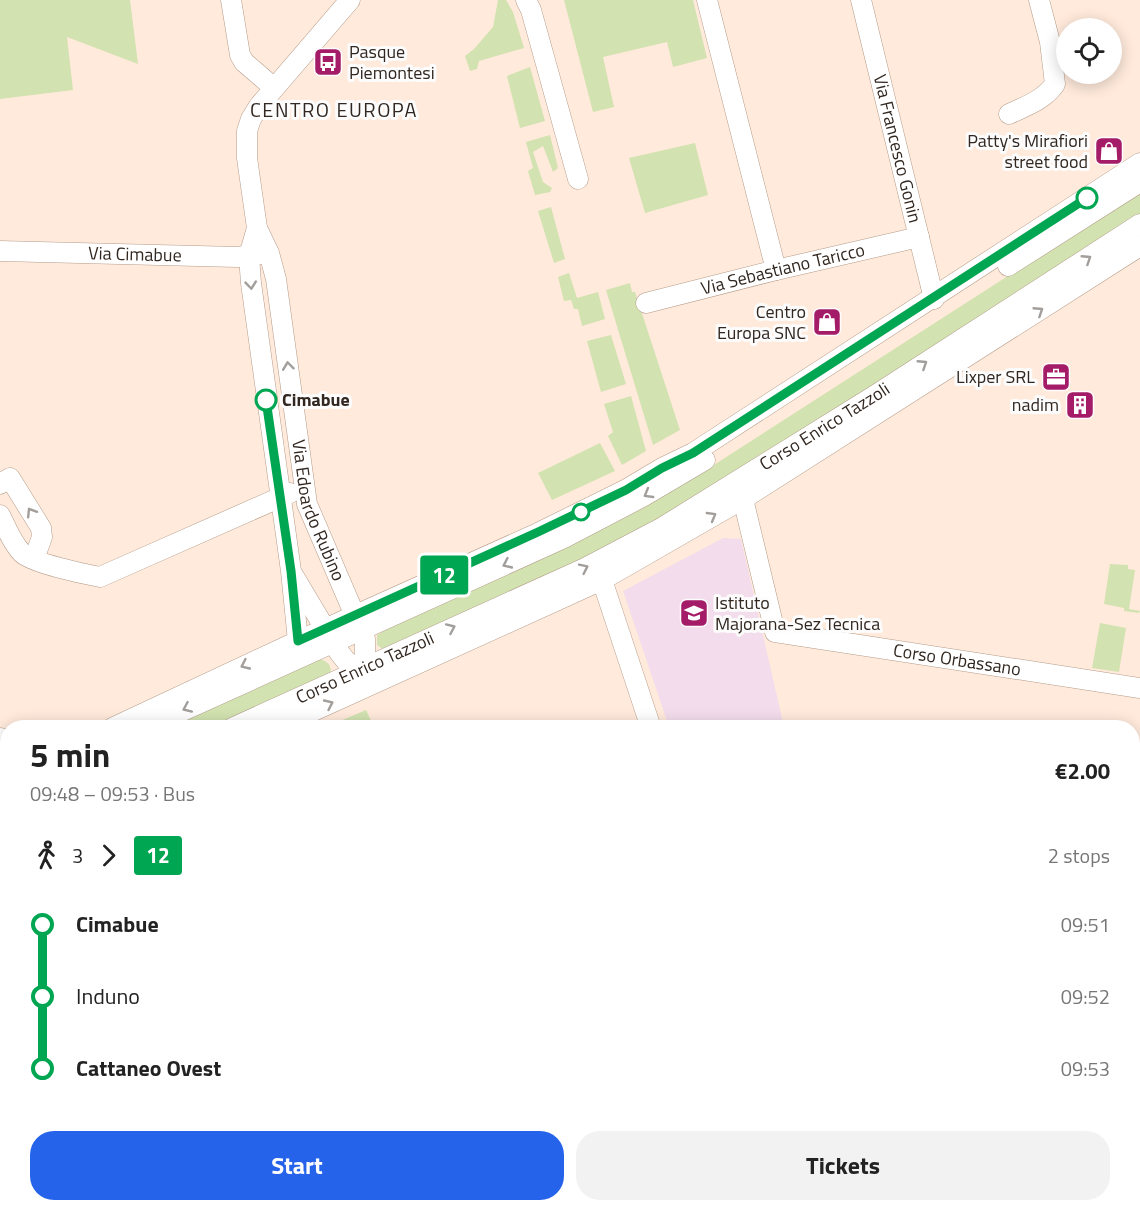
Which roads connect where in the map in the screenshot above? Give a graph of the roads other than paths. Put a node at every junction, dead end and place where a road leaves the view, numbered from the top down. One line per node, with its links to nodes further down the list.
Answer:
1 (231, 0): 7 (street)
2 (350, 0): 7 (street, Via Edoardo Rubino)
3 (526, 0): 10 (street)
4 (707, 0): 19 (street)
5 (861, 0): 14 (street, Via Francesco Gonin)
6 (1039, 0): 8 (street)
7 (273, 87): 13 (street, Via Edoardo Rubino)
8 (1009, 114)
9 (1140, 164): 20 (street, Corso Enrico Tazzoli)
10 (578, 179)
11 (1140, 182): 35 (street, Corso Enrico Tazzoli, one-way to 35)
12 (1140, 224): 23 (street, Corso Enrico Tazzoli, one-way to 12)
13 (257, 228): 17 (street, Via Edoardo Rubino); 18 (street, Via Edoardo Rubino)
14 (919, 237): 19 (street, Via Sebastiano Taricco); 20 (street, Via Francesco Gonin)
15 (1140, 246): 22 (street, Corso Enrico Tazzoli, one-way to 15)
16 (0, 251): 18 (street, Via Cimabue)
17 (270, 253): 18 (street, Via Cimabue); 25 (street, Via Edoardo Rubino, one-way to 17)
18 (249, 256): 26 (street, Via Edoardo Rubino, one-way to 26)
19 (776, 270): 21 (street, Via Sebastiano Taricco)
20 (934, 298): 33 (street, Corso Enrico Tazzoli)
21 (646, 303)
22 (1004, 333): 23 (street, Corso Enrico Tazzoli); 27 (street, Corso Enrico Tazzoli)
23 (960, 340): 28 (street, Corso Enrico Tazzoli, one-way to 23)
24 (0, 484): 31 (street, one-way to 24)
25 (303, 487): 26 (street); 38 (street, Via Edoardo Rubino)
26 (280, 497): 31 (street); 32 (street, Via Edoardo Rubino)
27 (743, 499): 30 (street, Corso Enrico Tazzoli, one-way to 27); 42 (street, Corso Orbassano)
28 (688, 512): 30 (street, Corso Enrico Tazzoli); 36 (street, Corso Enrico Tazzoli, one-way to 28)
29 (0, 515): 31 (street)
30 (659, 547): 34 (street, Corso Enrico Tazzoli)
31 (34, 559)
32 (291, 571): 39 (street, Via Edoardo Rubino); 40 (street, Via Edoardo Rubino)
33 (440, 577): 35 (street); 38 (street, Corso Enrico Tazzoli)
34 (602, 580): 37 (street, Corso Enrico Tazzoli); 47 (street)
35 (471, 581): 38 (street, Corso Enrico Tazzoli)
36 (497, 608): 37 (street); 41 (street, Corso Enrico Tazzoli, one-way to 36)
37 (531, 612): 46 (street, Corso Enrico Tazzoli, one-way to 37)
38 (359, 622): 39 (street, Corso Enrico Tazzoli); 41 (street, Via Edoardo Rubino)
39 (329, 636): 40 (street, Corso Enrico Tazzoli); 41 (street, Via Edoardo Rubino); 44 (street, Corso Enrico Tazzoli, one-way to 44)
40 (298, 641): 43 (street, Corso Enrico Tazzoli, one-way to 43)
41 (360, 670): 45 (street, Corso Enrico Tazzoli)
42 (1140, 688)
43 (129, 720)
44 (161, 720)
45 (250, 720)
46 (294, 720)
47 (648, 720)

